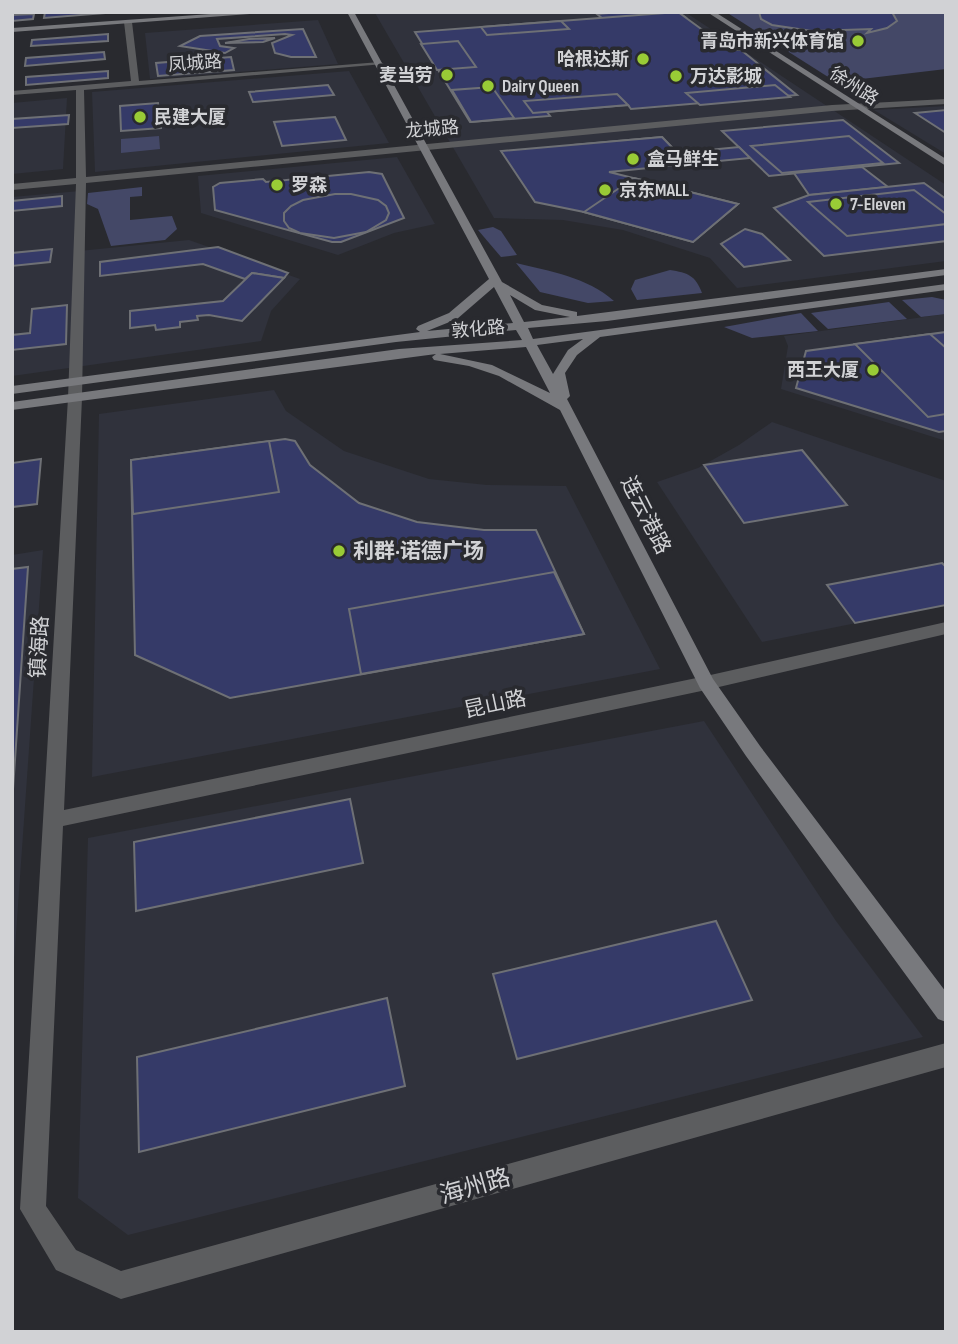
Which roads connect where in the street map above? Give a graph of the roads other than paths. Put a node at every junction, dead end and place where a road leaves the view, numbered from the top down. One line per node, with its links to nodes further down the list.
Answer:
1 (273, 12): 4 (main road)
2 (350, 12): 6 (main road, 连云港路)
3 (710, 12): 11 (main road, 徐州路)
4 (128, 22): 5 (main road); 7 (street)
5 (12, 30)
6 (380, 64): 7 (street, 凤城路); 12 (main road, 连云港路)
7 (135, 83): 8 (street, 凤城路)
8 (80, 88): 9 (street, 凤城路); 14 (street, 镇海路)
9 (12, 93)
10 (946, 101): 11 (street, 龙城路)
11 (856, 106): 12 (street, 龙城路); 13 (main road, 徐州路)
12 (422, 146): 14 (street, 龙城路); 17 (main road, 连云港路)
13 (946, 163)
14 (81, 180): 15 (street, 龙城路); 25 (street, 镇海路)
15 (12, 187)
16 (946, 272): 19 (main road, 敦化路)
17 (494, 281): 19 (main road); 21 (main road, 连云港路); 22 (main road)
18 (946, 287): 20 (main road, 敦化路)
19 (607, 317): 21 (main road, 敦化路)
20 (612, 332): 21 (main road, 敦化路); 27 (main road)
21 (524, 335): 22 (main road, 敦化路); 23 (main road, 敦化路); 27 (main road, 连云港路)
22 (396, 338): 25 (main road, 敦化路)
23 (399, 353): 25 (main road, 敦化路); 27 (main road)
24 (12, 390): 25 (main road, 敦化路)
25 (75, 391): 26 (main road, 敦化路); 30 (street, 镇海路)
26 (12, 406)
27 (566, 410): 29 (main road, 连云港路)
28 (946, 628): 29 (street, 昆山路)
29 (706, 683): 30 (street, 昆山路); 31 (main road, 连云港路)
30 (53, 820): 33 (street, 镇海路)
31 (946, 1011)
32 (946, 1055): 33 (street, 海州路)
33 (33, 1209)

